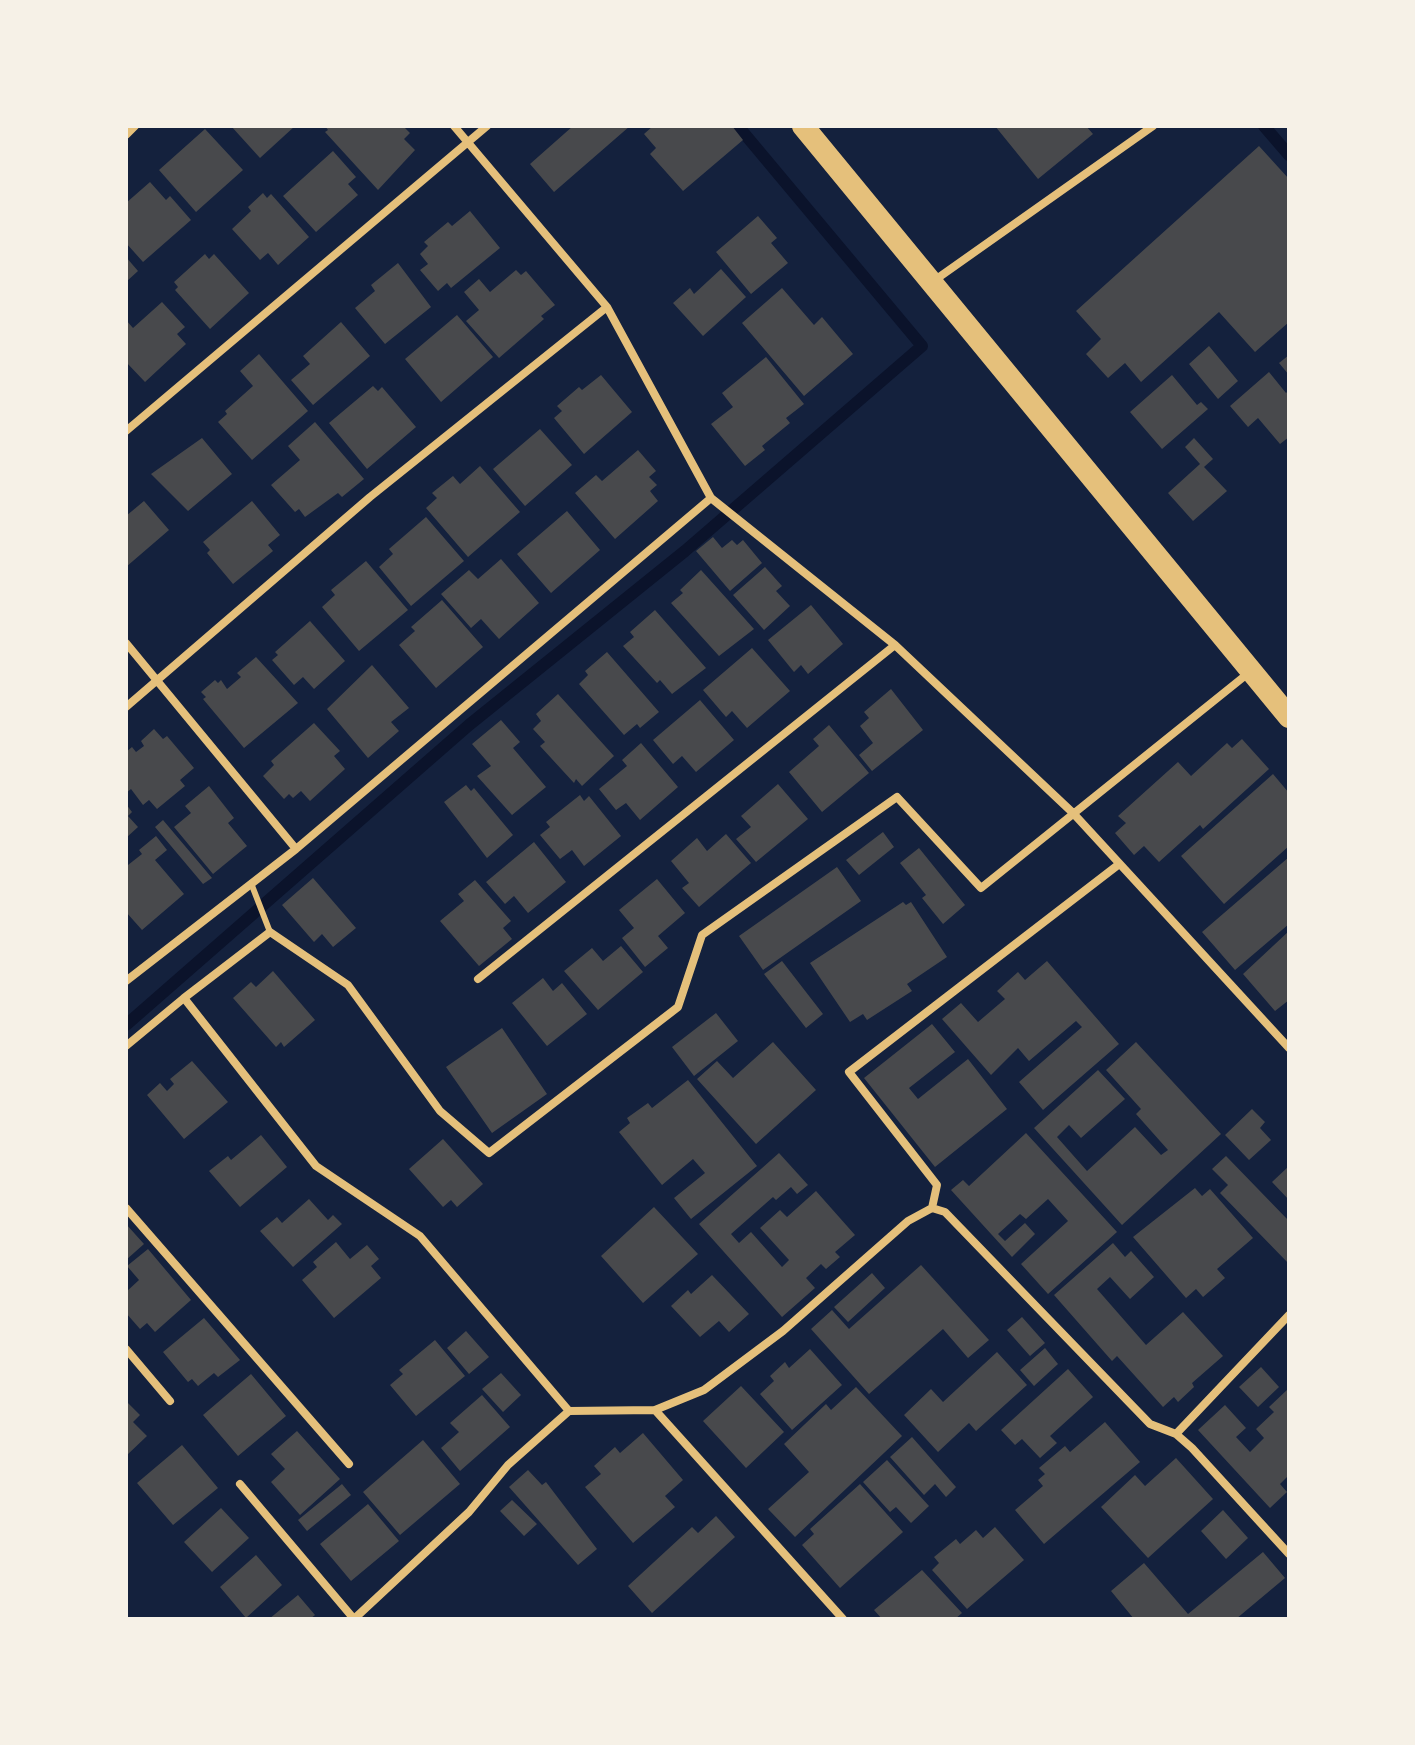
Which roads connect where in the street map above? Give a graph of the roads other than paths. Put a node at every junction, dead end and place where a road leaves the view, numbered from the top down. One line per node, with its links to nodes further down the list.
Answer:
1 (135, 126): 6 (street)
2 (454, 126): 7 (street)
3 (487, 126): 7 (street)
4 (803, 126): 8 (highway)
5 (1153, 126): 8 (street)
6 (126, 135)
7 (469, 141): 9 (street); 10 (street)
8 (932, 283): 14 (highway)
9 (607, 307): 11 (street); 15 (street)
10 (126, 431)
11 (711, 498): 13 (street); 19 (street)
12 (126, 643): 15 (street)
13 (895, 645): 18 (street); 23 (street)
14 (1251, 671): 17 (highway); 18 (street)
15 (157, 680): 16 (street); 19 (street)
16 (126, 707)
17 (1289, 717)
18 (1073, 813): 20 (street); 22 (street)
19 (296, 849): 21 (street)
20 (1118, 865): 27 (street); 29 (street)
21 (251, 883): 22 (lane); 24 (street)
22 (270, 932): 25 (street)
23 (478, 979)
24 (126, 981)
25 (184, 998): 26 (street); 34 (street)
26 (126, 1046)
27 (1289, 1048)
28 (126, 1208): 36 (street)
29 (932, 1208): 33 (street); 35 (street)
30 (1289, 1315): 35 (street)
31 (126, 1349): 32 (street)
32 (170, 1401)
33 (655, 1410): 34 (street); 40 (street)
34 (569, 1411): 39 (street)
35 (1176, 1434): 38 (street)
36 (349, 1464)
37 (240, 1484): 39 (street)
38 (1289, 1554)
39 (354, 1619)
40 (843, 1619)

